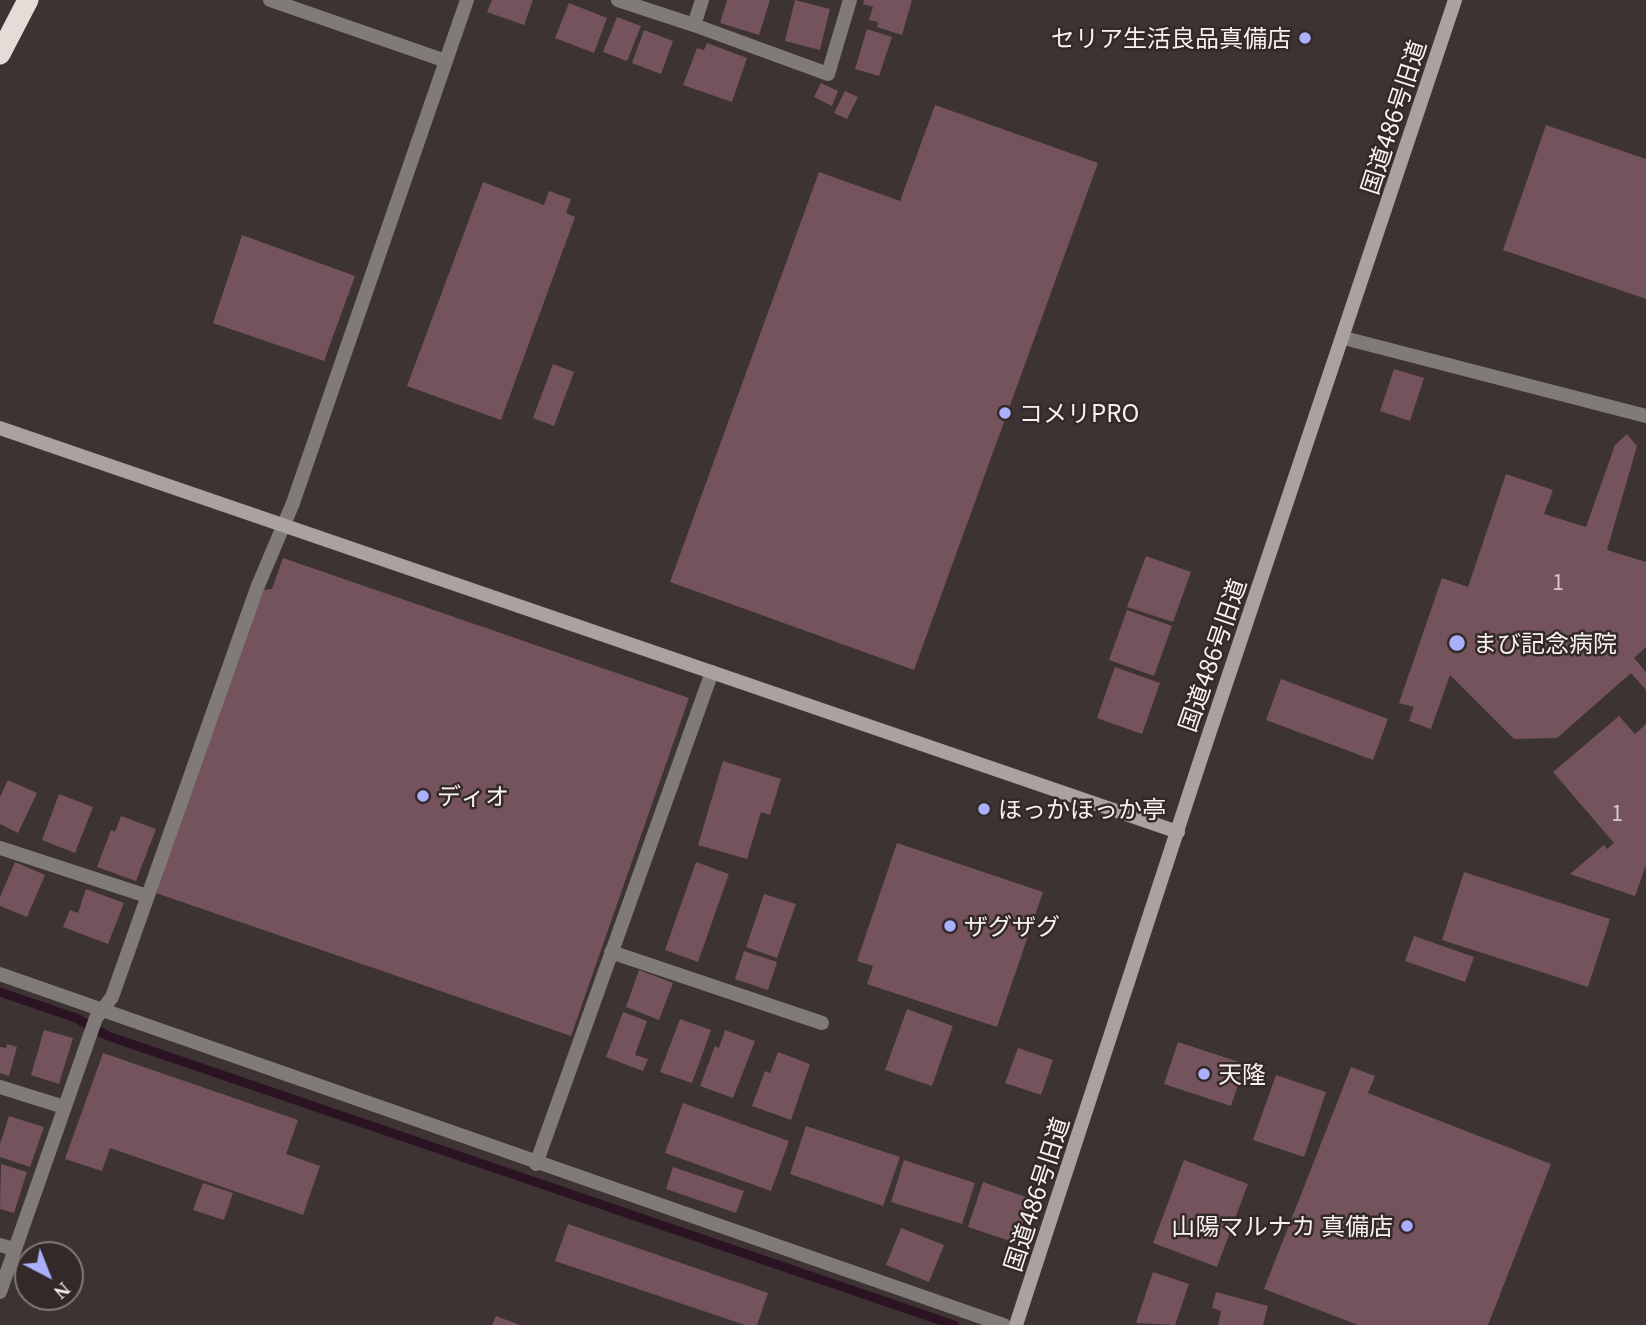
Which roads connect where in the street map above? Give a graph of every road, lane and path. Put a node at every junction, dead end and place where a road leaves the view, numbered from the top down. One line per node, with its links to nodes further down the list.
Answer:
1 (28, 0): 9 (highway)
2 (270, 0): 10 (street)
3 (467, 0): 10 (street)
4 (618, 0): 8 (street)
5 (702, 0): 8 (street)
6 (850, 0): 8 (street)
7 (1455, 0): 11 (street, 国道486号旧道)
8 (694, 25)
9 (0, 54)
10 (446, 61): 14 (street)
11 (1344, 338): 12 (street); 16 (street, 国道486号旧道)
12 (1646, 416)
13 (0, 428): 14 (street)
14 (285, 524): 15 (street); 18 (street)
15 (712, 672): 16 (street); 19 (street)
16 (1178, 832): 29 (street, 国道486号旧道)
17 (0, 848): 18 (street)
18 (147, 896): 21 (street)
19 (611, 953): 22 (street); 25 (street)
20 (0, 974): 21 (street)
21 (99, 1014): 24 (street); 25 (street)
22 (822, 1023)
23 (0, 1087): 24 (street)
24 (64, 1107): 26 (street)
25 (536, 1164): 28 (street)
26 (7, 1247): 27 (street)
27 (0, 1292)
28 (1004, 1325)
29 (1016, 1325)

